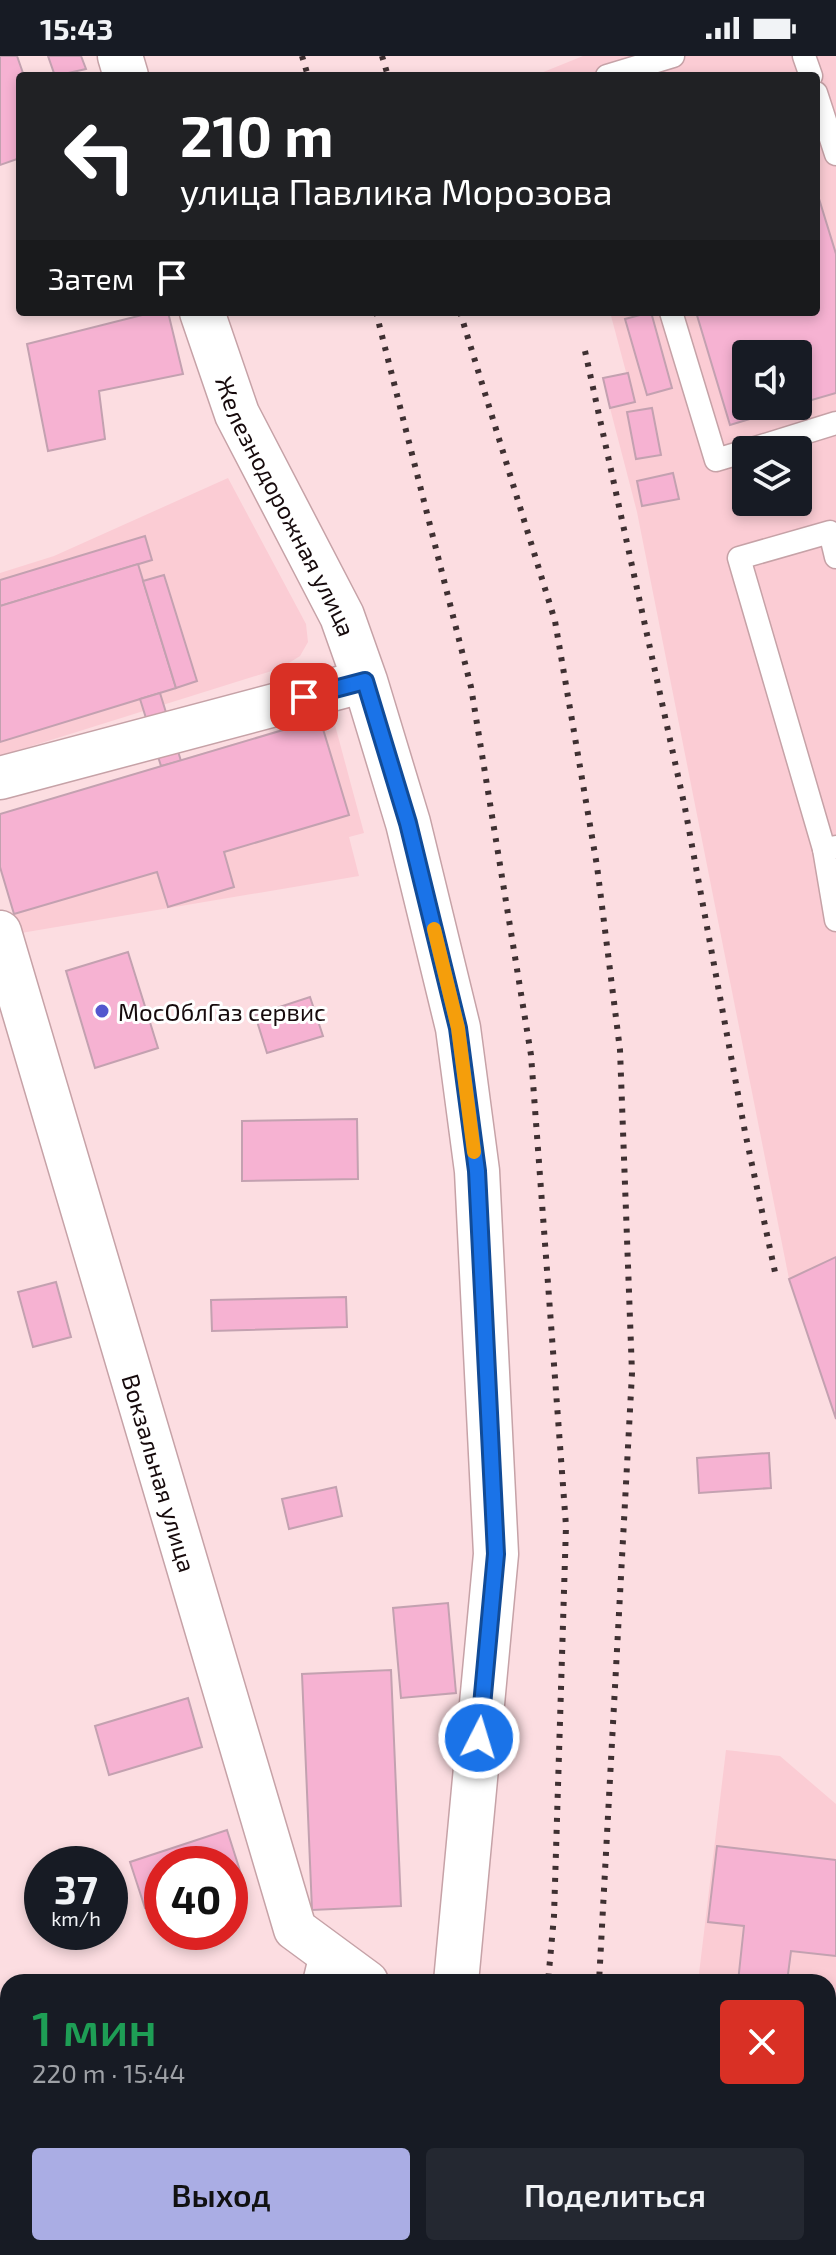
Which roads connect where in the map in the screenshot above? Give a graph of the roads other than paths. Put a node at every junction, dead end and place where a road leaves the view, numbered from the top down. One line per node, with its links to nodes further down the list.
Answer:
1 (673, 56): 2 (lane)
2 (620, 72)
3 (820, 105): 4 (lane)
4 (836, 154)
5 (203, 316): 11 (street, Железнодорожная улица)
6 (672, 316): 9 (lane)
7 (836, 423): 8 (lane)
8 (793, 436)
9 (732, 455)
10 (836, 557): 13 (lane)
11 (365, 681): 12 (street); 18 (street, Железнодорожная улица)
12 (0, 778)
13 (830, 848): 14 (lane)
14 (836, 920)
15 (0, 932): 16 (street, Вокзальная улица)
16 (318, 1966): 17 (street, Вокзальная улица)
17 (342, 1974)
18 (457, 1974)

